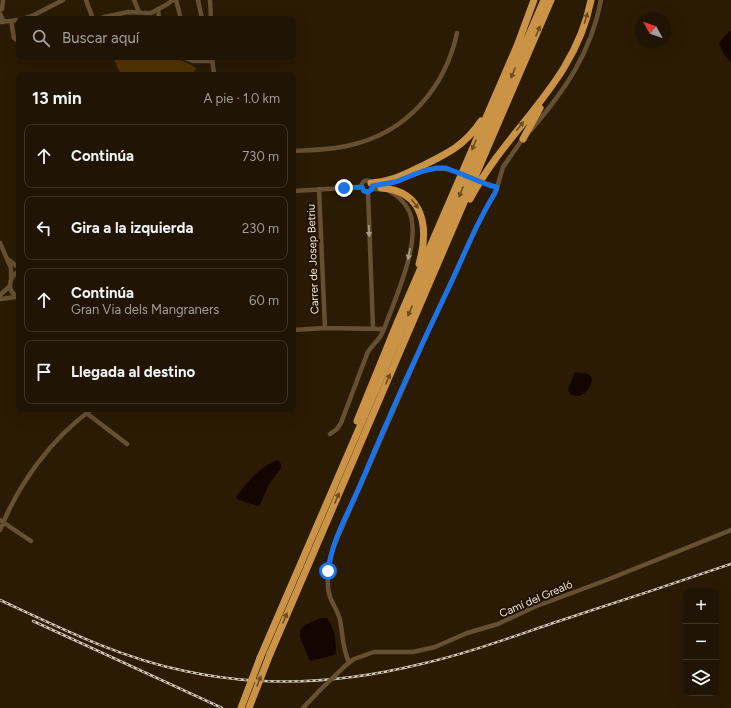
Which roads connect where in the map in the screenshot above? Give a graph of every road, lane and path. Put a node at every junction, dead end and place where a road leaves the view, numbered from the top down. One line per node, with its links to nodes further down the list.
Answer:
1 (3, 0): 15 (street)
2 (63, 0): 18 (street)
3 (86, 0): 19 (street)
4 (134, 0): 16 (street)
5 (173, 0): 14 (street)
6 (176, 0): 23 (street)
7 (198, 0): 24 (street)
8 (210, 0): 25 (street)
9 (534, 0): 32 (highway)
10 (544, 0): 67 (highway, one-way to 67)
11 (551, 0): 45 (highway, one-way to 11)
12 (591, 0): 34 (highway, one-way to 12)
13 (601, 0): 35 (street)
14 (158, 9): 16 (street); 22 (street)
15 (0, 10)
16 (141, 12): 20 (street); 21 (street)
17 (0, 14): 28 (street)
18 (32, 16)
19 (92, 16)
20 (109, 16)
21 (142, 16)
22 (159, 16)
23 (180, 16)
24 (201, 16)
25 (211, 16)
26 (16, 20): 27 (street)
27 (11, 21): 28 (street); 30 (street)
28 (2, 22)
29 (456, 33): 36 (street)
30 (16, 40)
31 (212, 60): 33 (street)
32 (506, 71): 38 (highway); 58 (highway, one-way to 58)
33 (214, 72)
34 (550, 90): 35 (highway); 45 (highway, one-way to 34)
35 (523, 139): 39 (street)
36 (296, 150)
37 (362, 187): 38 (street); 38 (street); 41 (street)
38 (371, 187): 39 (street, bridge); 40 (street); 55 (street, one-way to 55)
39 (497, 187): 68 (street)
40 (381, 188): 56 (street, one-way to 56); 58 (highway, one-way to 58)
41 (319, 189): 42 (street); 54 (street, Carrer de Josep Betriu)
42 (296, 191)
43 (0, 244): 44 (street)
44 (7, 257): 46 (street); 48 (street)
45 (440, 259): 70 (highway, one-way to 45, bridge)
46 (16, 266)
47 (16, 274): 48 (street)
48 (12, 278): 49 (street)
49 (10, 286): 50 (street); 51 (street)
50 (0, 295)
51 (16, 296)
52 (16, 298): 53 (street)
53 (0, 299)
54 (325, 328): 55 (street); 57 (street)
55 (373, 328): 56 (street)
56 (383, 329): 61 (street)
57 (296, 330)
58 (378, 370): 67 (highway)
59 (85, 412): 63 (street)
60 (87, 412): 62 (street)
61 (330, 434)
62 (127, 444)
63 (2, 521): 64 (street); 66 (street)
64 (0, 530)
65 (731, 530): 68 (street, Camí del Grealó)
66 (31, 541)
67 (305, 555): 69 (highway, bridge)
68 (349, 662): 71 (street, Camí del Grealó, bridge)
69 (241, 708)
70 (249, 708)
71 (303, 708)

